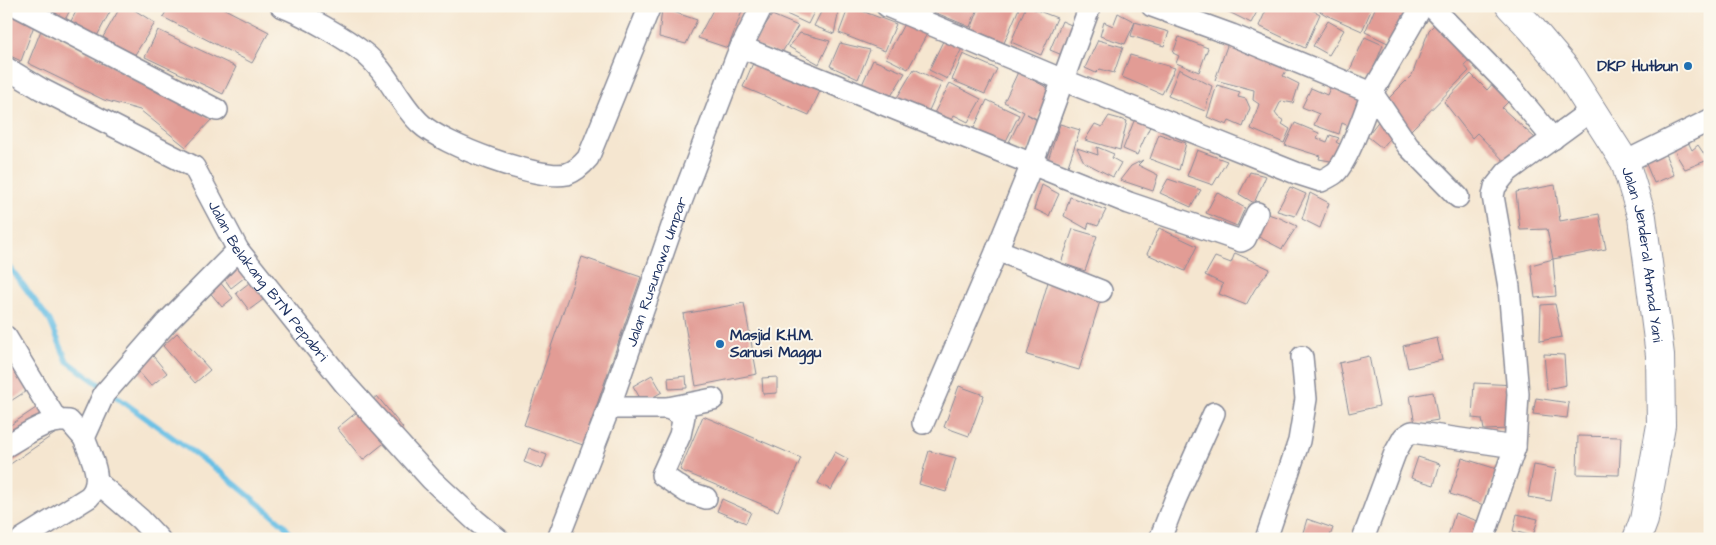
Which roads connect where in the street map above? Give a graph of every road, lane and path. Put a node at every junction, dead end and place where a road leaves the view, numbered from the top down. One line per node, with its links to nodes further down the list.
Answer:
1 (16, 6): 15 (street)
2 (281, 6): 3 (street)
3 (650, 6)
4 (762, 6): 11 (street, Jalan Rusunawa Umpar)
5 (888, 6): 13 (street)
6 (1090, 6): 13 (street)
7 (1152, 6): 14 (street)
8 (1422, 6): 14 (street)
9 (1431, 6): 18 (street)
10 (1510, 6): 16 (highway, Jalan Jenderal Ahmad Yani)
11 (742, 47): 20 (street); 29 (street, Jalan Rusunawa Umpar)
12 (6, 68): 23 (street, Jalan Belakang BTN Pepabri)
13 (1063, 80): 14 (street); 20 (street)
14 (1372, 93): 21 (street)
15 (217, 110)
16 (1592, 110): 18 (street); 19 (highway, Jalan Jenderal Ahmad Yani)
17 (1710, 120): 19 (street)
18 (1553, 139): 36 (street)
19 (1625, 162): 47 (highway, Jalan Jenderal Ahmad Yani)
20 (1032, 164): 22 (street); 24 (street)
21 (1458, 197)
22 (1257, 213)
23 (238, 250): 34 (street); 41 (street, Jalan Belakang BTN Pepabri)
24 (997, 250): 25 (street); 33 (street)
25 (1101, 291)
26 (8, 344): 32 (street)
27 (1302, 358): 44 (street)
28 (713, 399): 30 (street)
29 (609, 408): 30 (street); 42 (street, Jalan Rusunawa Umpar)
30 (668, 408): 38 (street)
31 (1214, 413): 43 (street)
32 (57, 421): 34 (street); 35 (street)
33 (922, 423)
34 (86, 432): 37 (street)
35 (6, 446)
36 (1515, 447): 45 (street); 46 (street)
37 (97, 482): 39 (street); 40 (street)
38 (706, 498)
39 (22, 539)
40 (159, 539)
41 (498, 539)
42 (558, 539)
43 (1160, 539)
44 (1266, 539)
45 (1364, 539)
46 (1483, 539)
47 (1637, 539)

